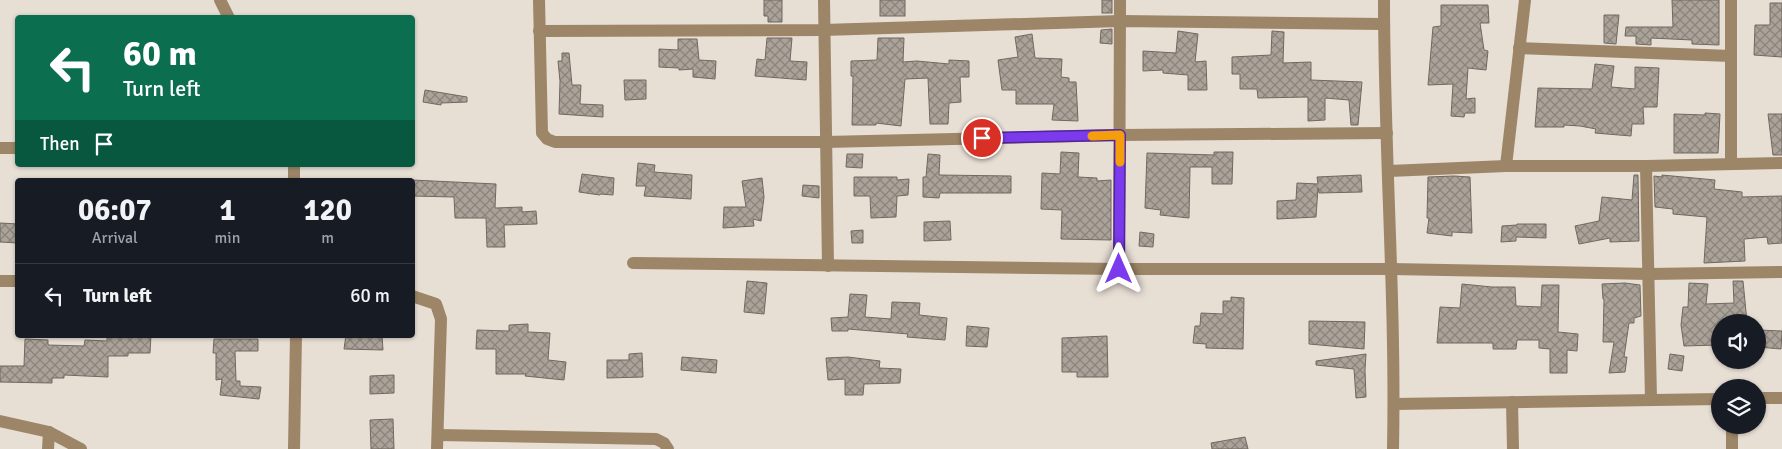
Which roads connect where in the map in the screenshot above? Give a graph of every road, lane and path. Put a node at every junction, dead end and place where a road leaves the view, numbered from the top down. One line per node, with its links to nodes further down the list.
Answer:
1 (220, 0): 8 (street)
2 (539, 0): 12 (street)
3 (824, 0): 11 (street)
4 (1120, 0): 9 (street)
5 (1384, 0): 10 (street)
6 (1525, 0): 13 (street)
7 (1731, 0): 14 (street)
8 (228, 15)
9 (1120, 21): 10 (street); 11 (street); 16 (street)
10 (1384, 24): 15 (street)
11 (823, 30): 12 (street); 17 (street)
12 (539, 31): 17 (street)
13 (1519, 48): 14 (street); 22 (street)
14 (1731, 56): 21 (street)
15 (1387, 133): 16 (street); 24 (street)
16 (1120, 135): 17 (street); 27 (street)
17 (826, 142): 26 (street)
18 (0, 148): 19 (street)
19 (15, 148)
20 (1782, 163): 21 (street)
21 (1731, 164): 23 (street)
22 (1506, 166): 23 (street); 24 (street)
23 (1646, 166): 30 (street)
24 (1389, 171): 28 (street)
25 (633, 263): 26 (street)
26 (828, 266): 27 (street)
27 (1119, 269): 28 (street)
28 (1391, 269): 30 (street); 40 (street)
29 (1782, 272): 30 (street)
30 (1650, 274): 37 (street)
31 (0, 281): 32 (street)
32 (15, 281)
33 (415, 297): 44 (street)
34 (296, 338): 48 (street)
35 (1766, 398): 36 (street)
36 (1782, 398)
37 (1651, 399): 38 (street); 39 (street)
38 (1711, 399)
39 (1512, 402): 40 (street); 52 (street)
40 (1394, 404): 51 (street)
41 (0, 421): 42 (street)
42 (49, 432): 46 (street); 47 (street)
43 (1732, 434): 53 (street)
44 (438, 435): 45 (street); 49 (street)
45 (549, 443): 50 (street)
46 (48, 449)
47 (81, 449)
48 (294, 449)
49 (437, 449)
50 (668, 449)
51 (1393, 449)
52 (1513, 449)
53 (1732, 449)

